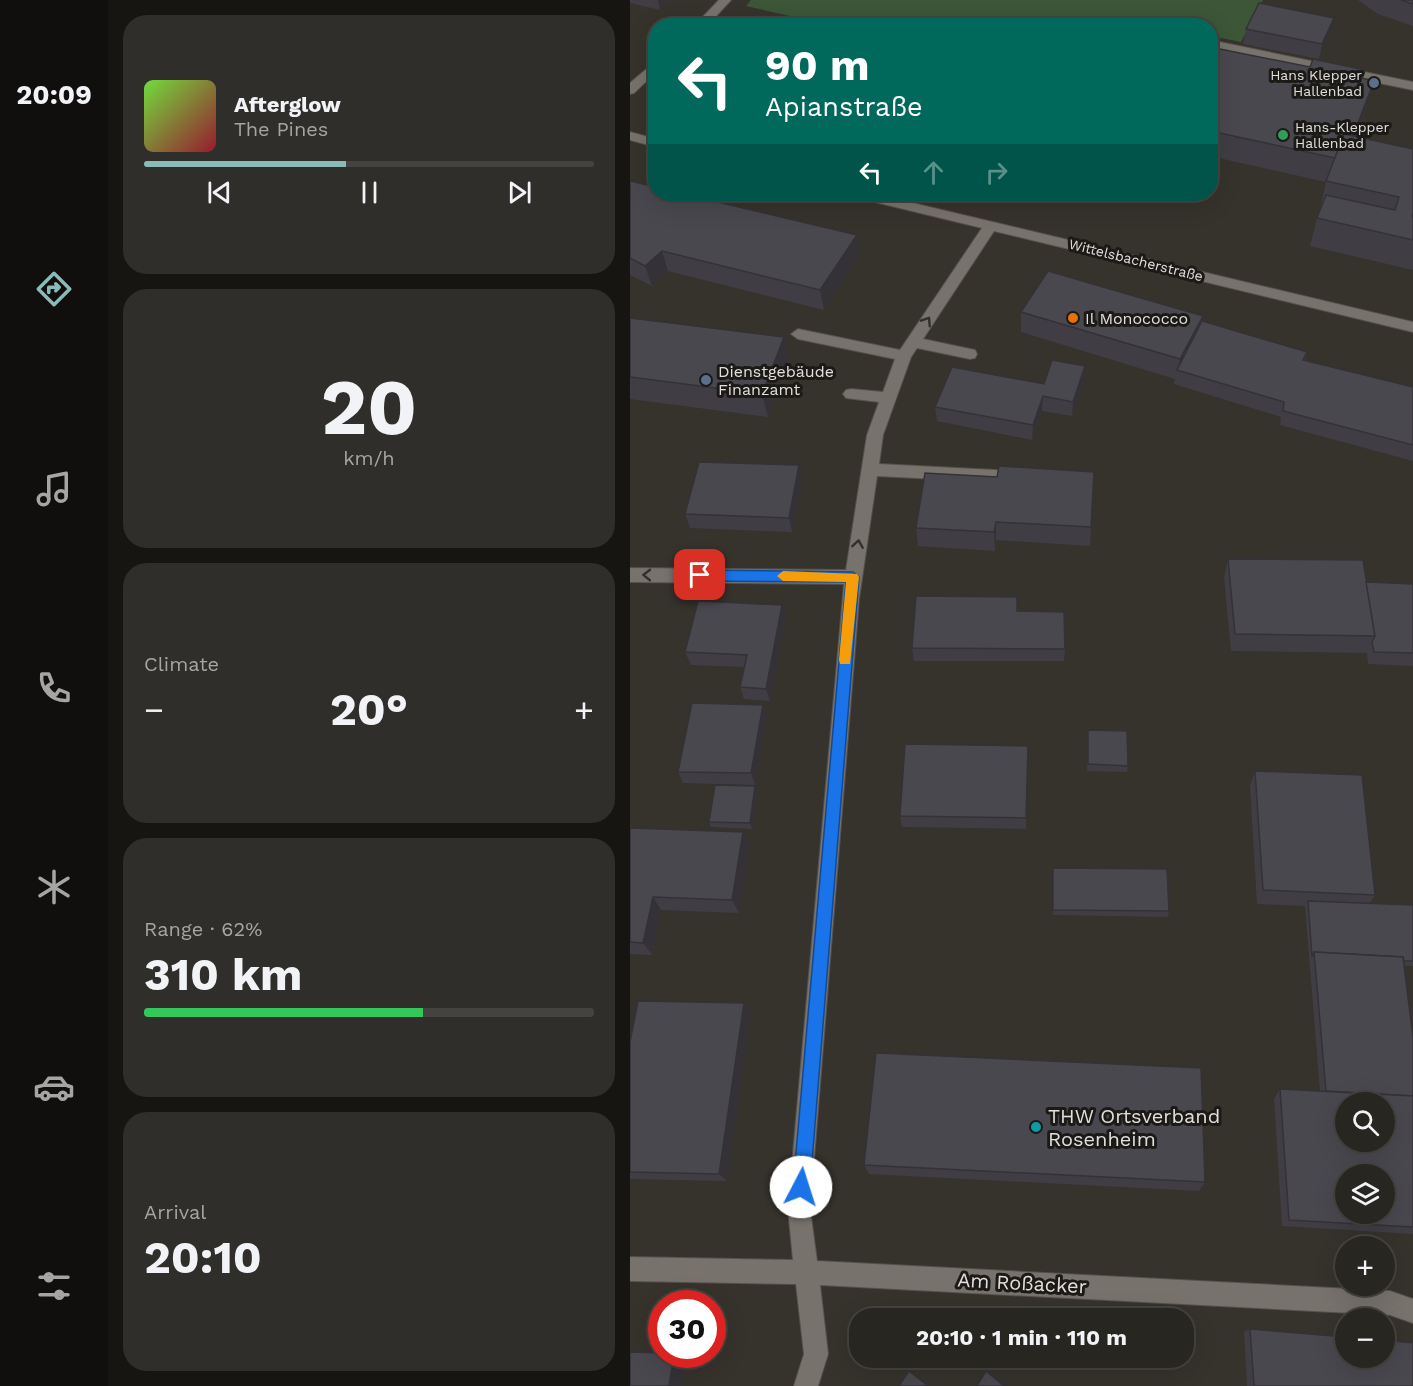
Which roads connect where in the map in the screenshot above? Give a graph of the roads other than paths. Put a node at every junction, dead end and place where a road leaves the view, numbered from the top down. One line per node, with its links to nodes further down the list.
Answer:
1 (725, 0): 2 (street)
2 (708, 18)
3 (1218, 46): 5 (street)
4 (648, 73): 6 (street)
5 (1413, 86)
6 (630, 90)
7 (630, 136): 8 (street)
8 (648, 141)
9 (889, 201): 10 (street, Wittelsbacherstraße)
10 (991, 225): 11 (street, Wittelsbacherstraße); 13 (street, one-way to 10)
11 (1413, 327)
12 (798, 334): 13 (street)
13 (908, 349): 14 (street); 16 (street)
14 (970, 354)
15 (851, 394): 16 (street)
16 (889, 398): 17 (street)
17 (870, 470): 18 (street); 20 (street, one-way to 17)
18 (1014, 477)
19 (630, 574): 20 (street, one-way to 19)
20 (853, 577): 22 (street)
21 (630, 1269): 22 (street, Am Roßacker)
22 (806, 1272): 23 (street, Am Roßacker); 24 (street)
23 (1413, 1311)
24 (806, 1386)

